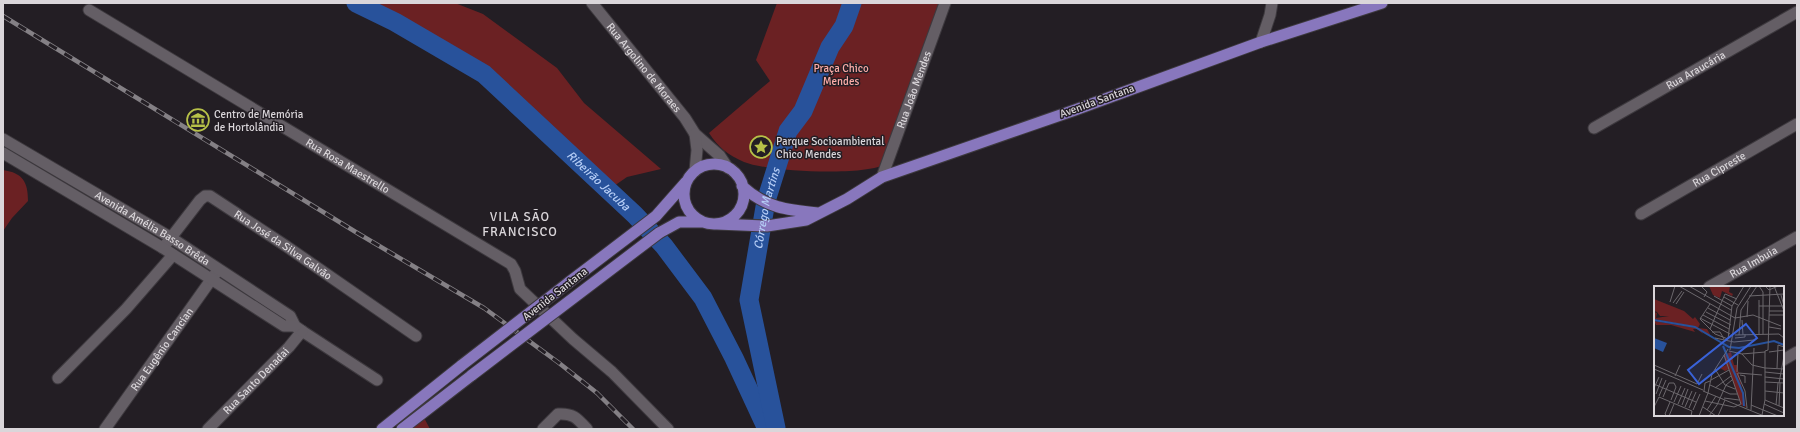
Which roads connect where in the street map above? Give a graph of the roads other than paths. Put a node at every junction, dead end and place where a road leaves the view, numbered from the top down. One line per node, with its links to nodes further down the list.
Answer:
1 (592, 3): 12 (street, Rua Argolino de Moraes)
2 (945, 3): 17 (street, Rua João Mendes)
3 (1272, 3): 7 (street)
4 (1382, 3): 8 (main road, Avenida Santana)
5 (89, 10): 43 (street, Rua Rosa Maestrello)
6 (1797, 12): 11 (street, Rua Araucária)
7 (1270, 15): 8 (street); 9 (street)
8 (1278, 37): 9 (main road, Avenida Santana)
9 (1261, 42): 17 (main road, Avenida Santana)
10 (1797, 124): 21 (street, Rua Cipreste)
11 (1594, 128)
12 (695, 134): 15 (street, Rua Argolino de Moraes); 16 (street, Rua Argolino de Moraes)
13 (3, 139): 25 (street, Avenida Amélia Basso Brêda)
14 (3, 153): 26 (street, Avenida Amélia Basso Brêda)
15 (728, 168): 16 (main road); 19 (main road)
16 (695, 171): 18 (main road, Avenida Santana)
17 (882, 177): 20 (main road, Avenida Santana)
18 (688, 180): 22 (main road); 39 (main road, Avenida Santana, bridge)
19 (742, 186): 20 (main road); 23 (main road)
20 (818, 213): 23 (main road, Avenida Santana)
21 (1640, 214)
22 (704, 222): 23 (main road, Avenida Santana); 40 (main road, Avenida Santana, bridge)
23 (717, 224)
24 (1797, 236): 30 (street, Rua Imbuia)
25 (170, 237): 26 (street, Rua José da Silva Galvão); 28 (street, Avenida Amélia Basso Brêda); 32 (street, Rua José da Silva Galvão)
26 (163, 248): 27 (street, Avenida Amélia Basso Brêda)
27 (172, 255): 29 (street, Avenida Amélia Basso Brêda); 35 (street)
28 (218, 270): 29 (street, Rua Eugênio Cancian); 31 (street, Avenida Amélia Basso Brêda)
29 (211, 280): 31 (street, Avenida Amélia Basso Brêda); 37 (street, Rua Eugênio Cancian)
30 (1711, 286)
31 (298, 329): 36 (street, Avenida Amélia Basso Brêda); 38 (street, Rua Santo Denadai)
32 (416, 336)
33 (1797, 352): 34 (street)
34 (1784, 359)
35 (58, 378)
36 (377, 380)
37 (105, 429)
38 (208, 429)
39 (382, 429)
40 (402, 429)
41 (543, 429): 42 (street)
42 (587, 429)
43 (668, 429)

